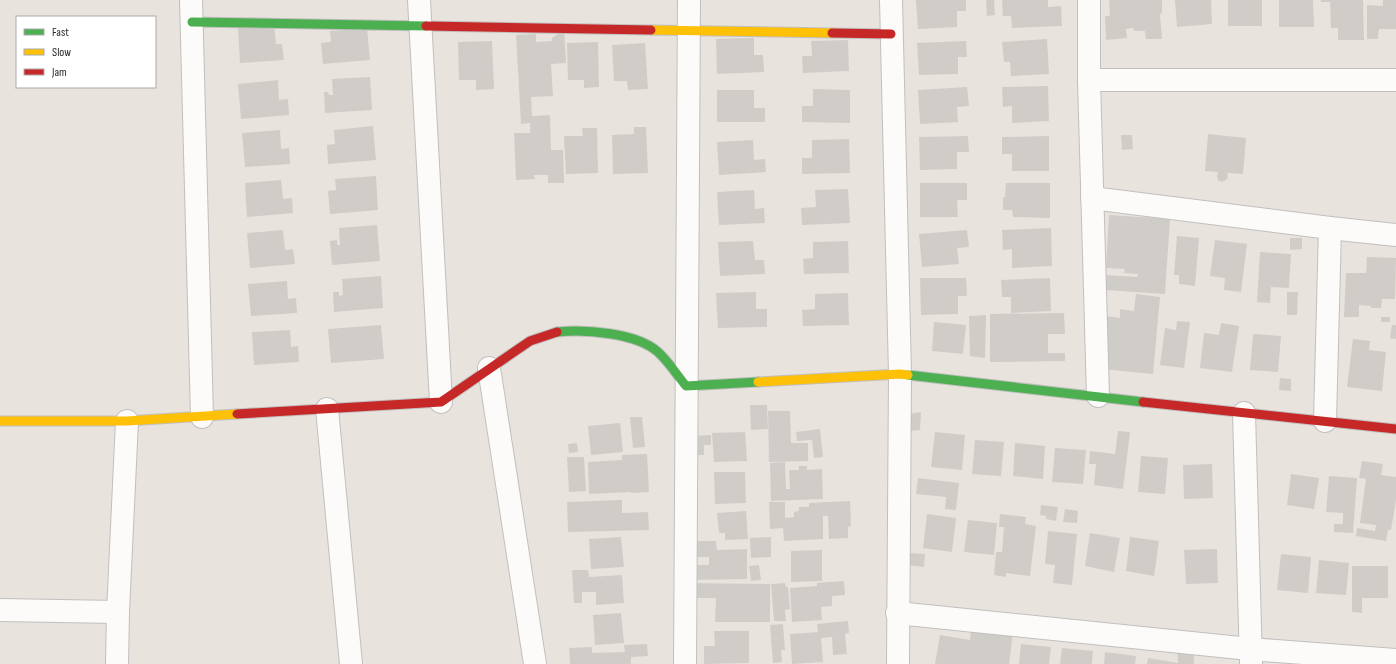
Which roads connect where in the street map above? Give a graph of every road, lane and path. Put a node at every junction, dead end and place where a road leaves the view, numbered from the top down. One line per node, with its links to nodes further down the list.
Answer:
1 (191, 0): 6 (street)
2 (419, 0): 7 (street)
3 (690, 0): 8 (street)
4 (891, 0): 9 (street)
5 (1089, 0): 10 (street)
6 (192, 22): 7 (street); 22 (street)
7 (420, 26): 8 (street); 19 (street)
8 (689, 31): 9 (street); 17 (street)
9 (891, 34): 16 (street)
10 (1089, 80): 11 (street); 12 (street)
11 (1396, 80)
12 (1092, 198): 13 (street); 18 (street)
13 (1330, 228): 14 (street); 25 (street)
14 (1396, 235)
15 (489, 368): 17 (street); 19 (street); 34 (street)
16 (900, 374): 17 (street); 18 (street); 29 (street)
17 (686, 386): 35 (street)
18 (1098, 396): 21 (street)
19 (442, 402): 20 (street)
20 (327, 409): 22 (street); 33 (street)
21 (1244, 414): 25 (street); 30 (street)
22 (202, 417): 24 (street)
23 (0, 421): 24 (street)
24 (127, 421): 28 (street)
25 (1325, 421): 26 (street)
26 (1396, 429)
27 (0, 610): 28 (street)
28 (118, 612): 32 (street)
29 (897, 614): 30 (street); 36 (street)
30 (1251, 656): 31 (street)
31 (1396, 660)
32 (117, 664)
33 (351, 664)
34 (535, 664)
35 (685, 664)
36 (898, 664)

